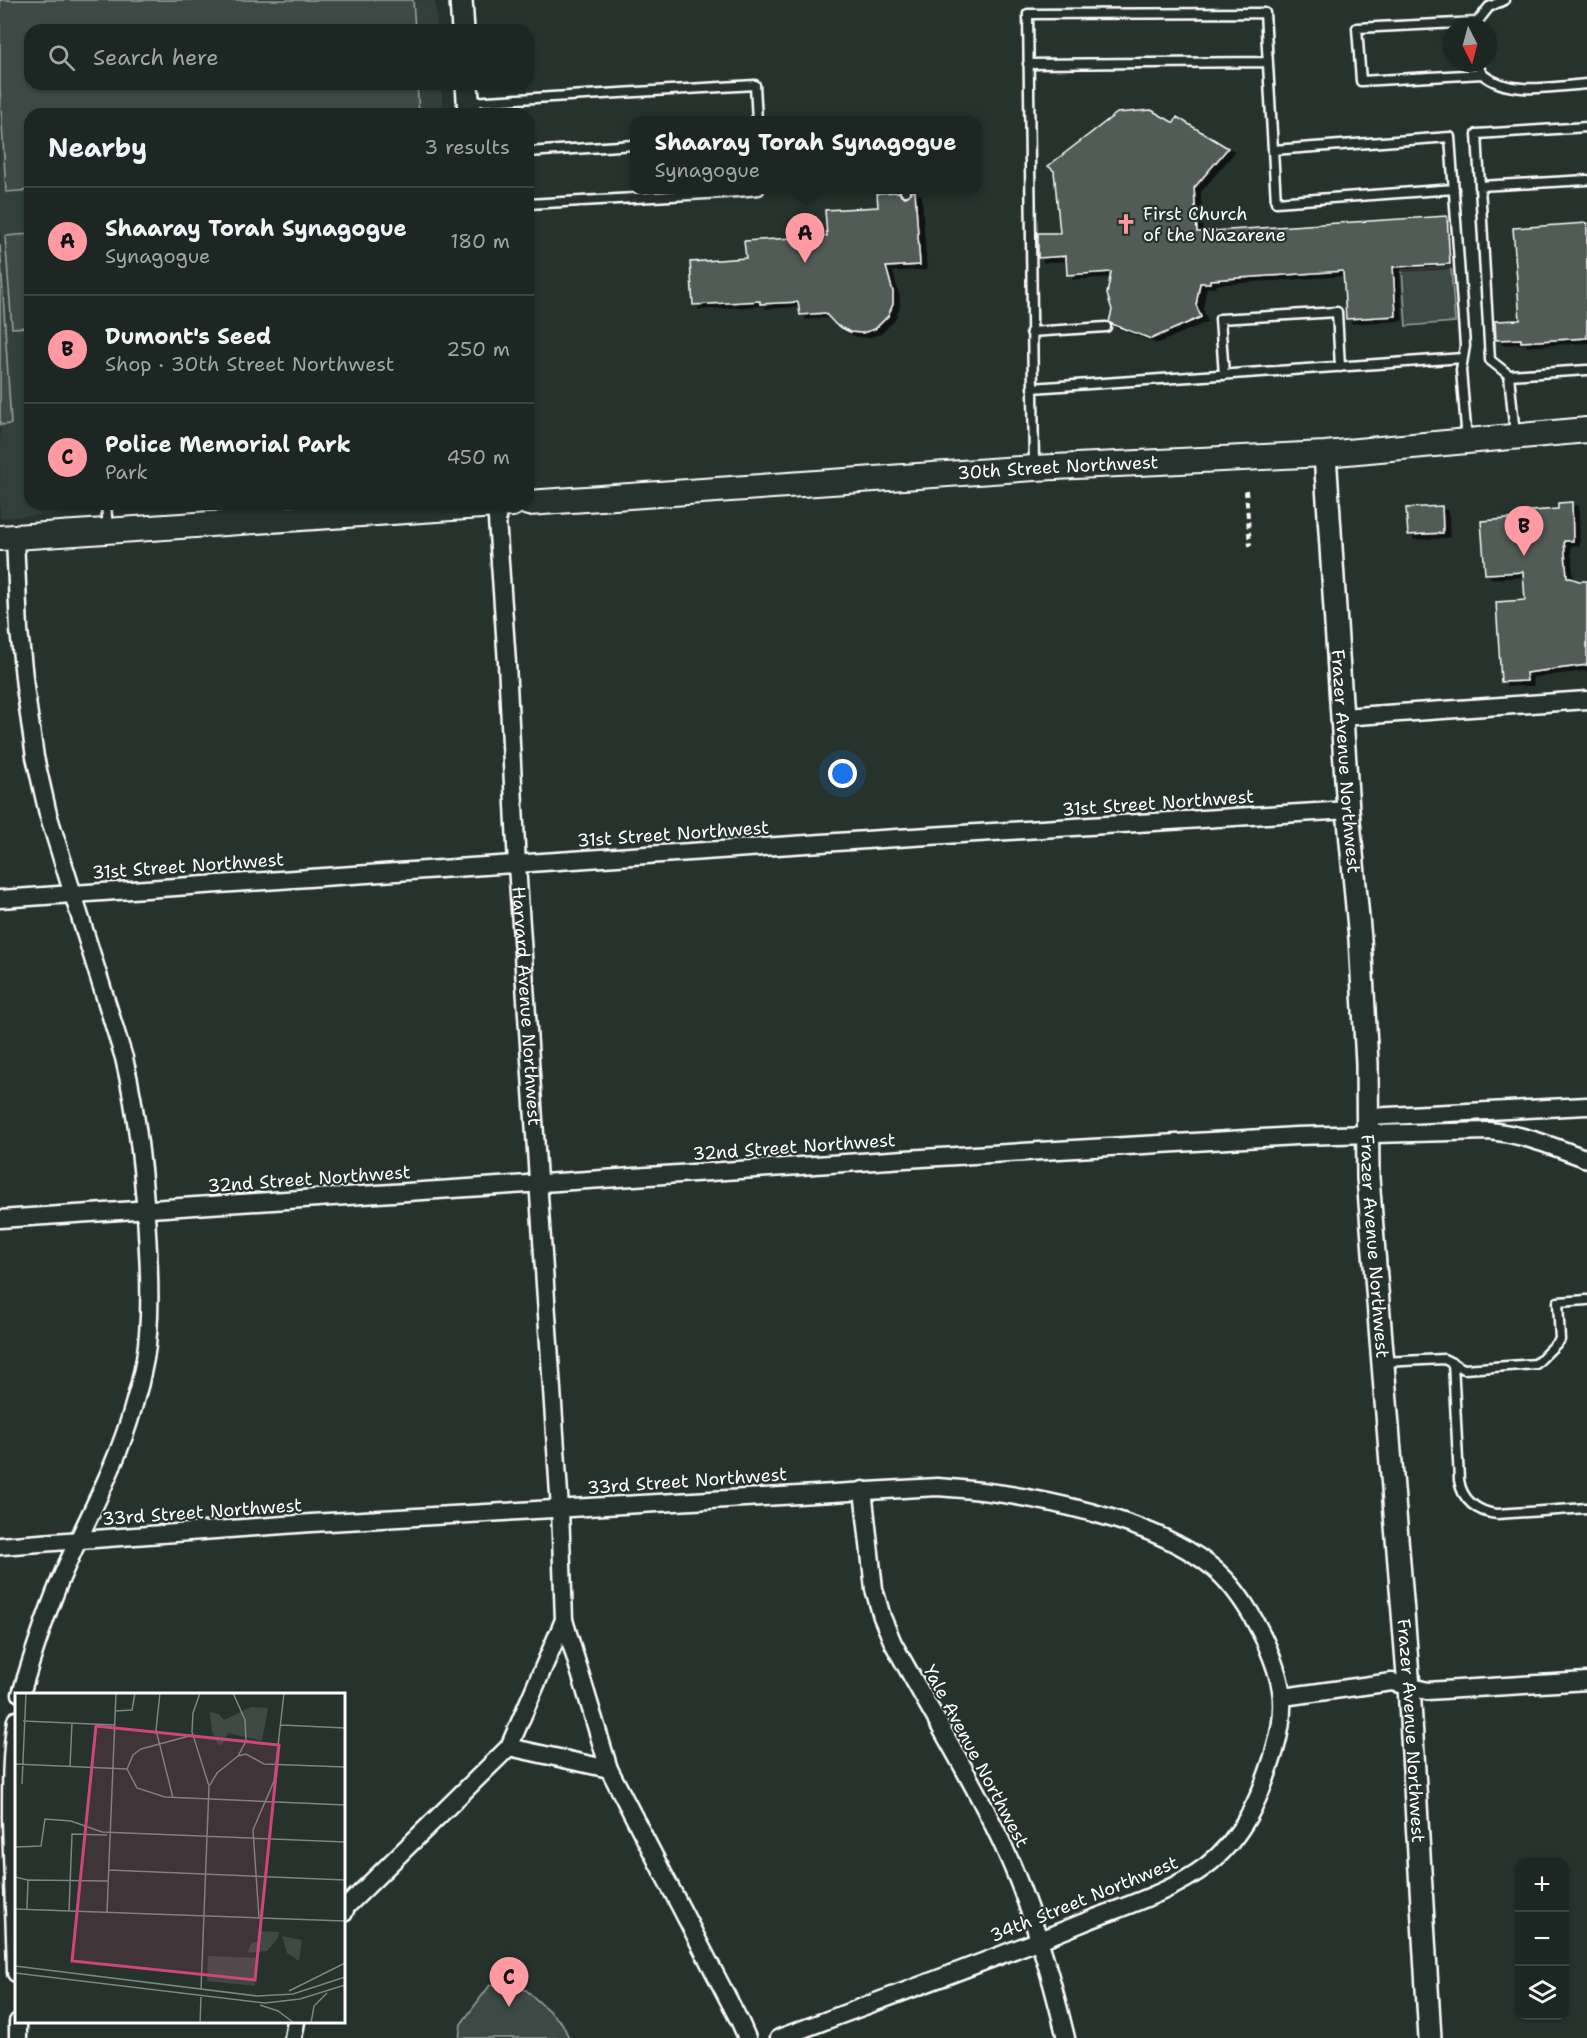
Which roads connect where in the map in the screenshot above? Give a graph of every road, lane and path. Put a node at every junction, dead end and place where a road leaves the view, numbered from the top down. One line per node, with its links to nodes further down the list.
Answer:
1 (461, 0): 4 (street)
2 (1504, 0): 3 (lane)
3 (1481, 18)
4 (463, 24)
5 (1443, 26): 8 (lane)
6 (1268, 62): 7 (lane); 7 (lane); 14 (lane)
7 (1029, 64): 22 (lane)
8 (1482, 74): 9 (lane)
9 (1587, 84)
10 (468, 100): 11 (lane)
11 (757, 116)
12 (1587, 127): 17 (lane)
13 (630, 145): 15 (lane)
14 (1273, 150): 18 (lane); 18 (lane)
15 (534, 152)
16 (1587, 180): 17 (lane)
17 (1480, 186): 27 (lane)
18 (1454, 189): 23 (lane)
19 (685, 194): 20 (lane)
20 (534, 204)
21 (1106, 327): 22 (lane)
22 (1031, 332): 28 (lane)
23 (1462, 358): 24 (lane); 31 (lane)
24 (1340, 367): 26 (lane); 26 (lane)
25 (1587, 370): 27 (lane)
26 (1224, 375): 28 (lane)
27 (1509, 375): 30 (lane)
28 (1032, 388): 33 (lane)
29 (1587, 430): 30 (main road, 30th Street Northwest)
30 (1515, 437): 31 (main road, 30th Street Northwest)
31 (1467, 441): 32 (main road, 30th Street Northwest)
32 (1325, 454): 33 (main road, 30th Street Northwest); 43 (street, Frazer Avenue Northwest)
33 (1034, 468): 35 (main road, 30th Street Northwest)
34 (1246, 490): 41 (path)
35 (534, 503)
36 (106, 510): 39 (lane)
37 (410, 510): 39 (main road)
38 (501, 510): 45 (street, Harvard Avenue Northwest)
39 (108, 530): 40 (main road)
40 (8, 538): 46 (street)
41 (1250, 546)
42 (1587, 700): 43 (street)
43 (1342, 717): 44 (street, Frazer Avenue Northwest)
44 (1348, 810): 45 (street, 31st Street Northwest); 49 (street, Frazer Avenue Northwest)
45 (517, 865): 46 (street, 31st Street Northwest); 51 (street, Harvard Avenue Northwest)
46 (72, 893): 47 (street, 31st Street Northwest); 52 (street)
47 (0, 899)
48 (1587, 1106): 49 (street)
49 (1368, 1126): 50 (street, 32nd Street Northwest); 51 (street, 32nd Street Northwest); 55 (street, Frazer Avenue Northwest)
50 (1587, 1159)
51 (538, 1184): 52 (street, 32nd Street Northwest); 59 (street, Harvard Avenue Northwest)
52 (146, 1210): 53 (street, 32nd Street Northwest); 60 (street)
53 (0, 1219)
54 (1587, 1300): 56 (lane)
55 (1382, 1362): 56 (lane); 64 (street, Frazer Avenue Northwest)
56 (1453, 1363): 58 (lane)
57 (863, 1490): 59 (street, 33rd Street Northwest); 66 (street, 33rd Street Northwest); 72 (street, Yale Avenue Northwest)
58 (1587, 1508)
59 (560, 1509): 60 (street, 33rd Street Northwest); 62 (street, Harvard Avenue Northwest)
60 (79, 1540): 61 (street, 33rd Street Northwest); 65 (street)
61 (0, 1546)
62 (564, 1620): 68 (street); 69 (street)
63 (1587, 1681): 64 (street)
64 (1409, 1687): 66 (street); 79 (street, Frazer Avenue Northwest)
65 (22, 1693)
66 (1283, 1697): 72 (street, 34th Street Northwest)
67 (15, 1729): 70 (street)
68 (509, 1746): 69 (street); 71 (street)
69 (609, 1769): 76 (street)
70 (9, 1870): 73 (street)
71 (345, 1908)
72 (1039, 1941): 77 (street, 34th Street Northwest); 78 (street, Yale Avenue Northwest)
73 (15, 1958)
74 (296, 2023): 75 (street)
75 (293, 2038)
76 (747, 2038)
77 (779, 2038)
78 (1066, 2038)
79 (1430, 2038)

